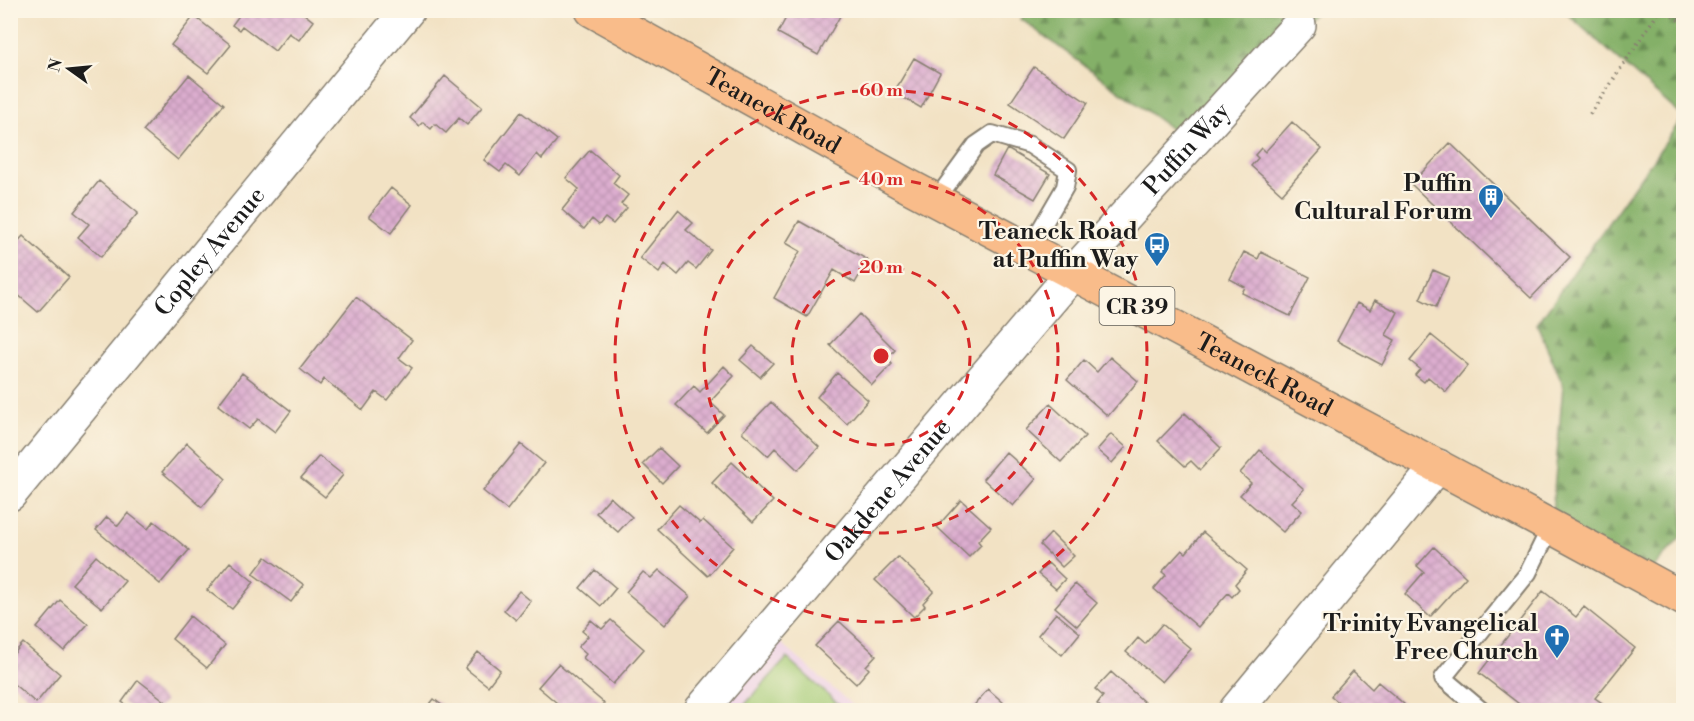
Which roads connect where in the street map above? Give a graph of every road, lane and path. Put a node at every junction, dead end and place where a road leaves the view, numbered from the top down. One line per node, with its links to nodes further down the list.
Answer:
1 (408, 10): 11 (street, Copley Avenue)
2 (592, 10): 7 (main road, Teaneck Road / CR 39)
3 (1661, 10): 4 (path); 6 (path)
4 (1683, 23)
5 (1299, 25): 9 (street, Puffin Way)
6 (1590, 114)
7 (936, 200): 8 (main road, Teaneck Road / CR 39); 8 (lane)
8 (1029, 249): 9 (main road, Teaneck Road / CR 39)
9 (1074, 272): 10 (main road, Teaneck Road / CR 39); 14 (street, Oakdene Avenue)
10 (1438, 466): 12 (main road, Teaneck Road / CR 39); 15 (street)
11 (10, 494)
12 (1551, 526): 13 (main road, Teaneck Road / CR 39); 16 (lane)
13 (1683, 599)
14 (701, 711)
15 (1236, 711)
16 (1481, 711)

